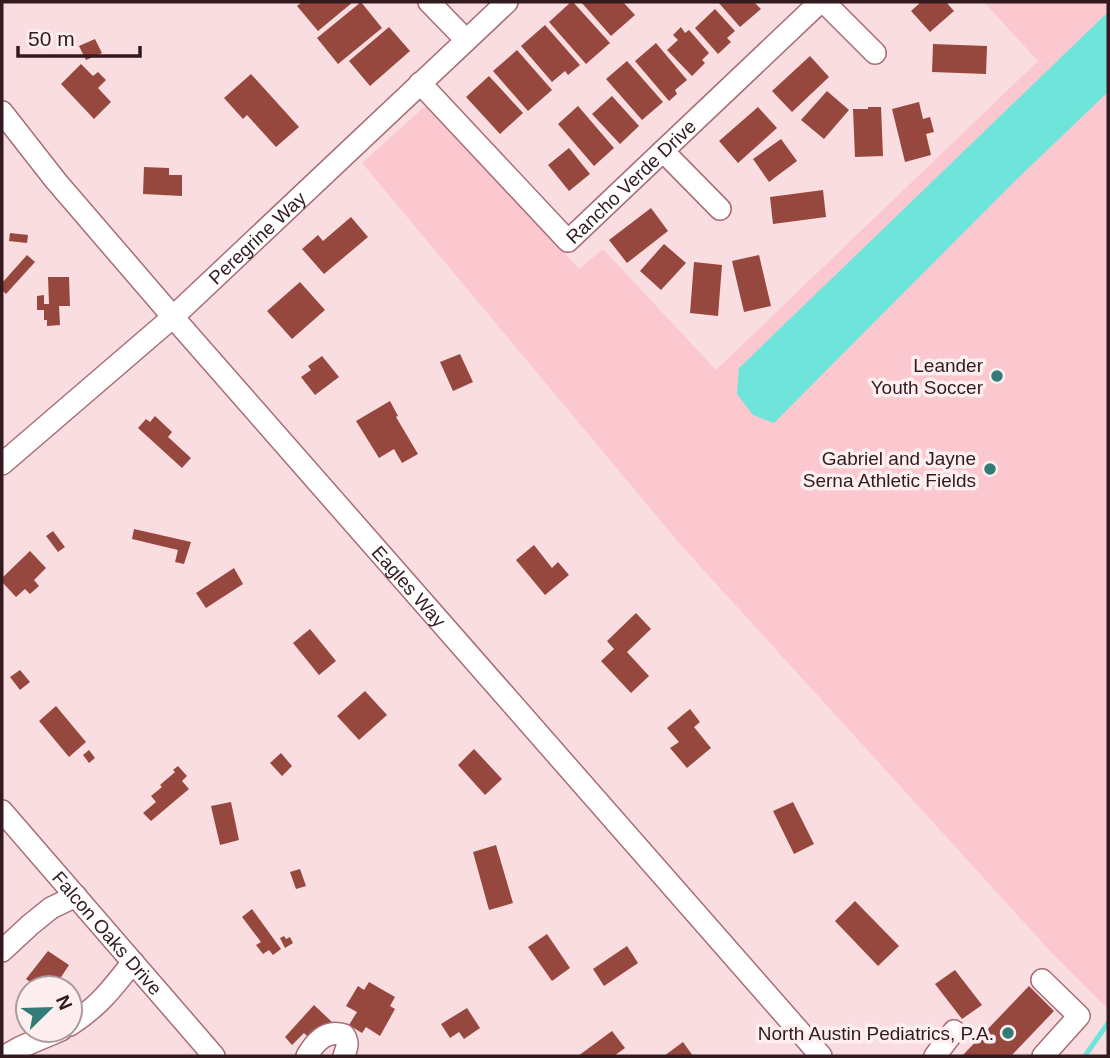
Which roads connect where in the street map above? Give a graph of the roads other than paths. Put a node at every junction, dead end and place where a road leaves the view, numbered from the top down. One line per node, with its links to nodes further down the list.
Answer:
1 (429, 2): 4 (street)
2 (507, 2): 4 (street, Peregrine Way)
3 (822, 2): 5 (street); 8 (street, Rancho Verde Drive)
4 (466, 40): 6 (street, Peregrine Way)
5 (875, 53)
6 (419, 83): 8 (street, Rancho Verde Drive); 10 (street, Peregrine Way)
7 (2, 112): 10 (street, Eagles Way)
8 (663, 151): 9 (street)
9 (720, 209)
10 (173, 317): 11 (street, Peregrine Way); 24 (street, Eagles Way)
11 (2, 464)
12 (2, 811): 13 (street, Falcon Oaks Drive)
13 (76, 897): 14 (street); 15 (street, Falcon Oaks Drive)
14 (2, 951)
15 (133, 962): 17 (street); 21 (street, Falcon Oaks Drive)
16 (1042, 980): 26 (street)
17 (84, 1015)
18 (954, 1031): 25 (street)
19 (28, 1044): 20 (street)
20 (5, 1056)
21 (214, 1056)
22 (307, 1056): 23 (street)
23 (345, 1056)
24 (821, 1056)
25 (935, 1056)
26 (1043, 1056)

